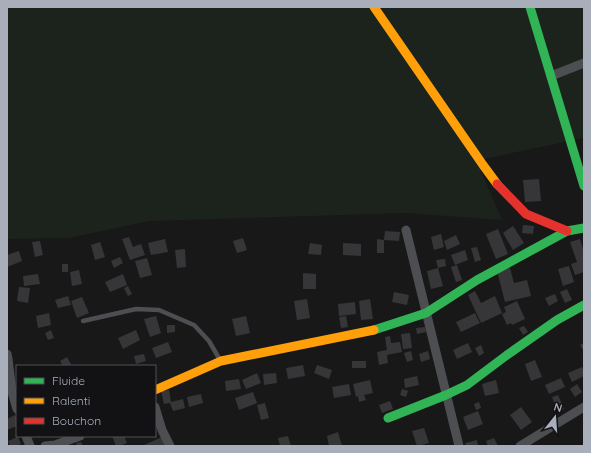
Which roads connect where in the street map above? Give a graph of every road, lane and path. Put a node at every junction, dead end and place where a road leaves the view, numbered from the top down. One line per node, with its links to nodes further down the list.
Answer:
1 (374, 7): 8 (street)
2 (530, 7): 4 (street)
3 (584, 63): 4 (street)
4 (551, 76): 5 (street)
5 (584, 186)
6 (584, 228): 8 (street)
7 (406, 230): 10 (street)
8 (567, 232): 10 (street)
9 (584, 305): 15 (street)
10 (426, 313): 13 (street); 15 (street)
11 (83, 321): 13 (lane)
12 (7, 358): 16 (street)
13 (221, 361): 14 (street)
14 (156, 390)
15 (446, 395): 19 (street); 23 (street)
16 (16, 406)
17 (584, 407): 24 (street)
18 (156, 410): 22 (street)
19 (388, 418)
20 (77, 437): 21 (street)
21 (45, 446)
22 (170, 446)
23 (459, 446)
24 (520, 446)

